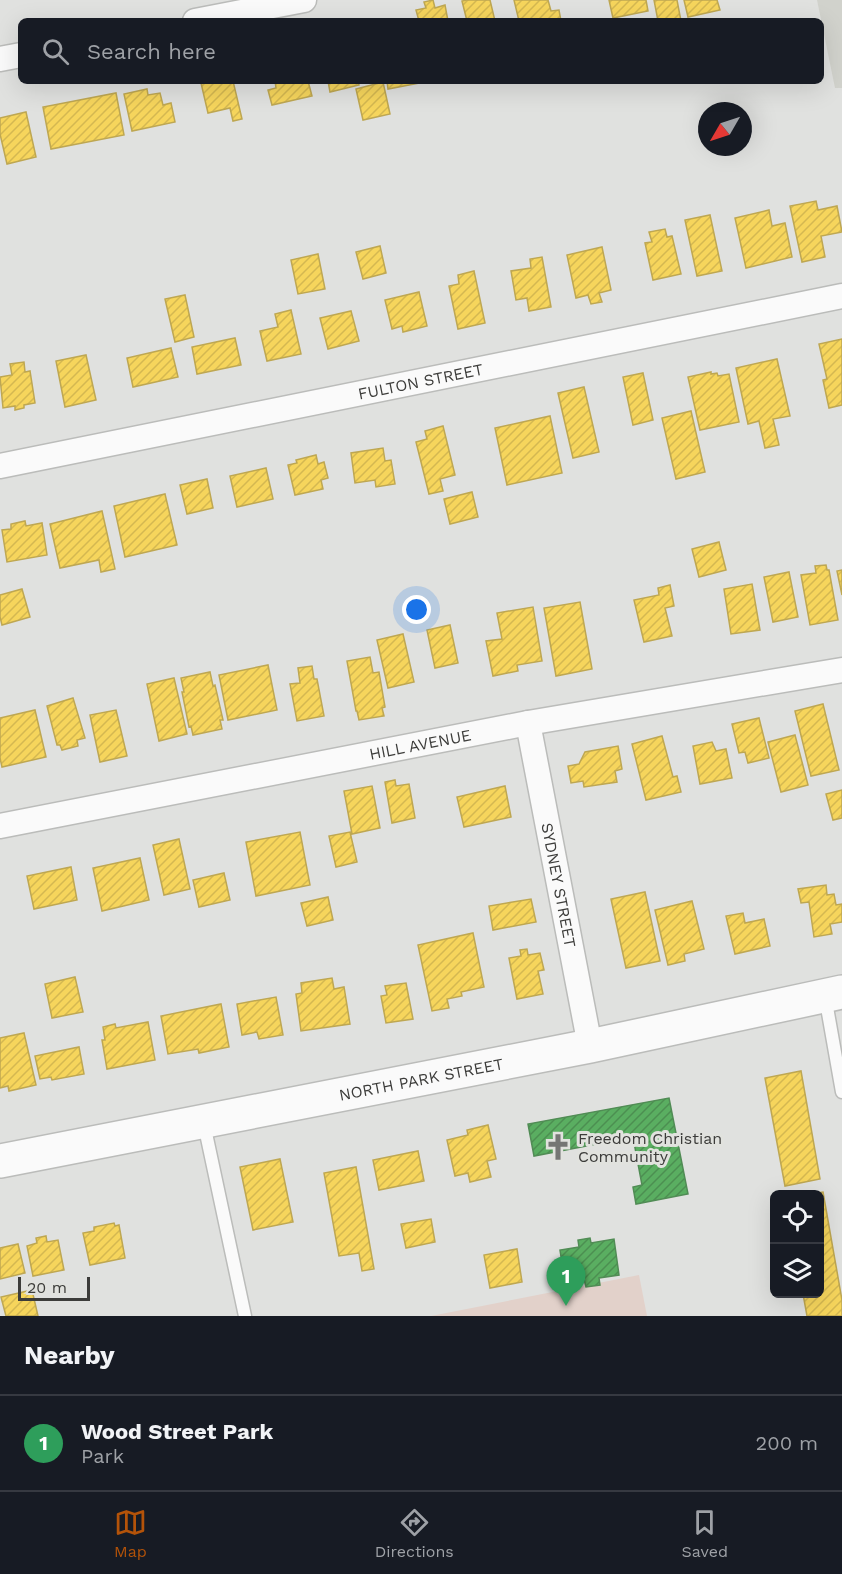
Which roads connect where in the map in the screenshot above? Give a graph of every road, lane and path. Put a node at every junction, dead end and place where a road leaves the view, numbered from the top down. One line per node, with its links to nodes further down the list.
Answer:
1 (304, 0): 2 (street)
2 (211, 18)
3 (18, 56): 4 (street)
4 (0, 59)
5 (842, 296): 6 (street, FULTON STREET)
6 (0, 465)
7 (842, 670): 8 (street, HILL AVENUE)
8 (528, 723): 9 (street, HILL AVENUE); 11 (street, SYDNEY STREET)
9 (0, 826)
10 (833, 994): 11 (main road, NORTH PARK STREET); 12 (lane)
11 (590, 1046): 13 (main road, NORTH PARK STREET)
12 (842, 1092)
13 (204, 1121): 14 (main road, NORTH PARK STREET); 15 (lane)
14 (0, 1161)
15 (245, 1316)

